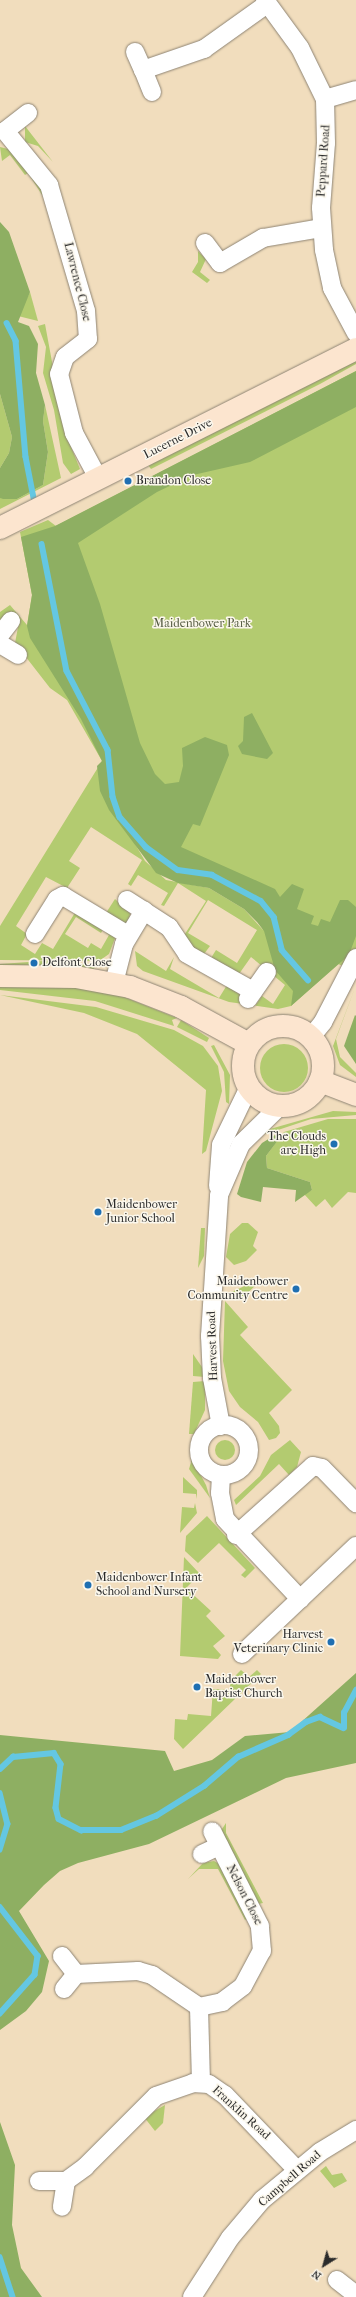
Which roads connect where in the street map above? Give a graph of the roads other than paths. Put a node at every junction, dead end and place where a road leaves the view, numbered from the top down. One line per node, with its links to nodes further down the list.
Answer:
1 (266, 2): 3 (street); 6 (street, Peppard Road)
2 (135, 52): 3 (street)
3 (143, 70): 5 (street)
4 (356, 90): 6 (street)
5 (152, 92)
6 (325, 98): 9 (street, Peppard Road)
7 (28, 113): 8 (street, Lawrence Close)
8 (3, 133): 13 (street, Lawrence Close)
9 (322, 228): 10 (street); 11 (street, Peppard Road)
10 (206, 243)
11 (356, 333)
12 (356, 349): 13 (street, Lucerne Drive)
13 (98, 478): 14 (street, Lucerne Drive)
14 (0, 528)
15 (11, 621): 16 (street)
16 (0, 635)
17 (0, 644): 18 (street)
18 (18, 655)
19 (127, 900): 20 (street)
20 (144, 911): 22 (street); 24 (street)
21 (35, 934): 22 (street)
22 (128, 935): 26 (street)
23 (356, 958): 27 (street)
24 (267, 972)
25 (0, 976): 26 (street)
26 (114, 983): 28 (street)
27 (311, 1037): 28 (street); 29 (street)
28 (249, 1044): 30 (street)
29 (320, 1081): 31 (street); 32 (street)
30 (249, 1087): 32 (street); 33 (street, Harvest Road)
31 (356, 1095)
32 (280, 1106): 33 (street, Harvest Road)
33 (219, 1195): 34 (street, Harvest Road)
34 (221, 1426): 35 (street); 35 (street)
35 (221, 1475): 37 (street)
36 (356, 1503): 37 (street)
37 (236, 1535): 39 (street)
38 (356, 1546): 39 (street)
39 (300, 1599): 40 (street)
40 (242, 1654)
41 (202, 1854): 45 (street, Nelson Close)
42 (62, 1956): 43 (street)
43 (76, 1974): 44 (street); 45 (street)
44 (64, 1989)
45 (199, 2007): 46 (street)
46 (200, 2083): 48 (street, Franklin Road); 50 (street, Franklin Road)
47 (356, 2130): 48 (street, Campbell Road)
48 (297, 2170): 54 (street, Campbell Road)
49 (39, 2181): 50 (street)
50 (66, 2181): 51 (street)
51 (62, 2207)
52 (337, 2280): 53 (street)
53 (356, 2295)
54 (192, 2297)

